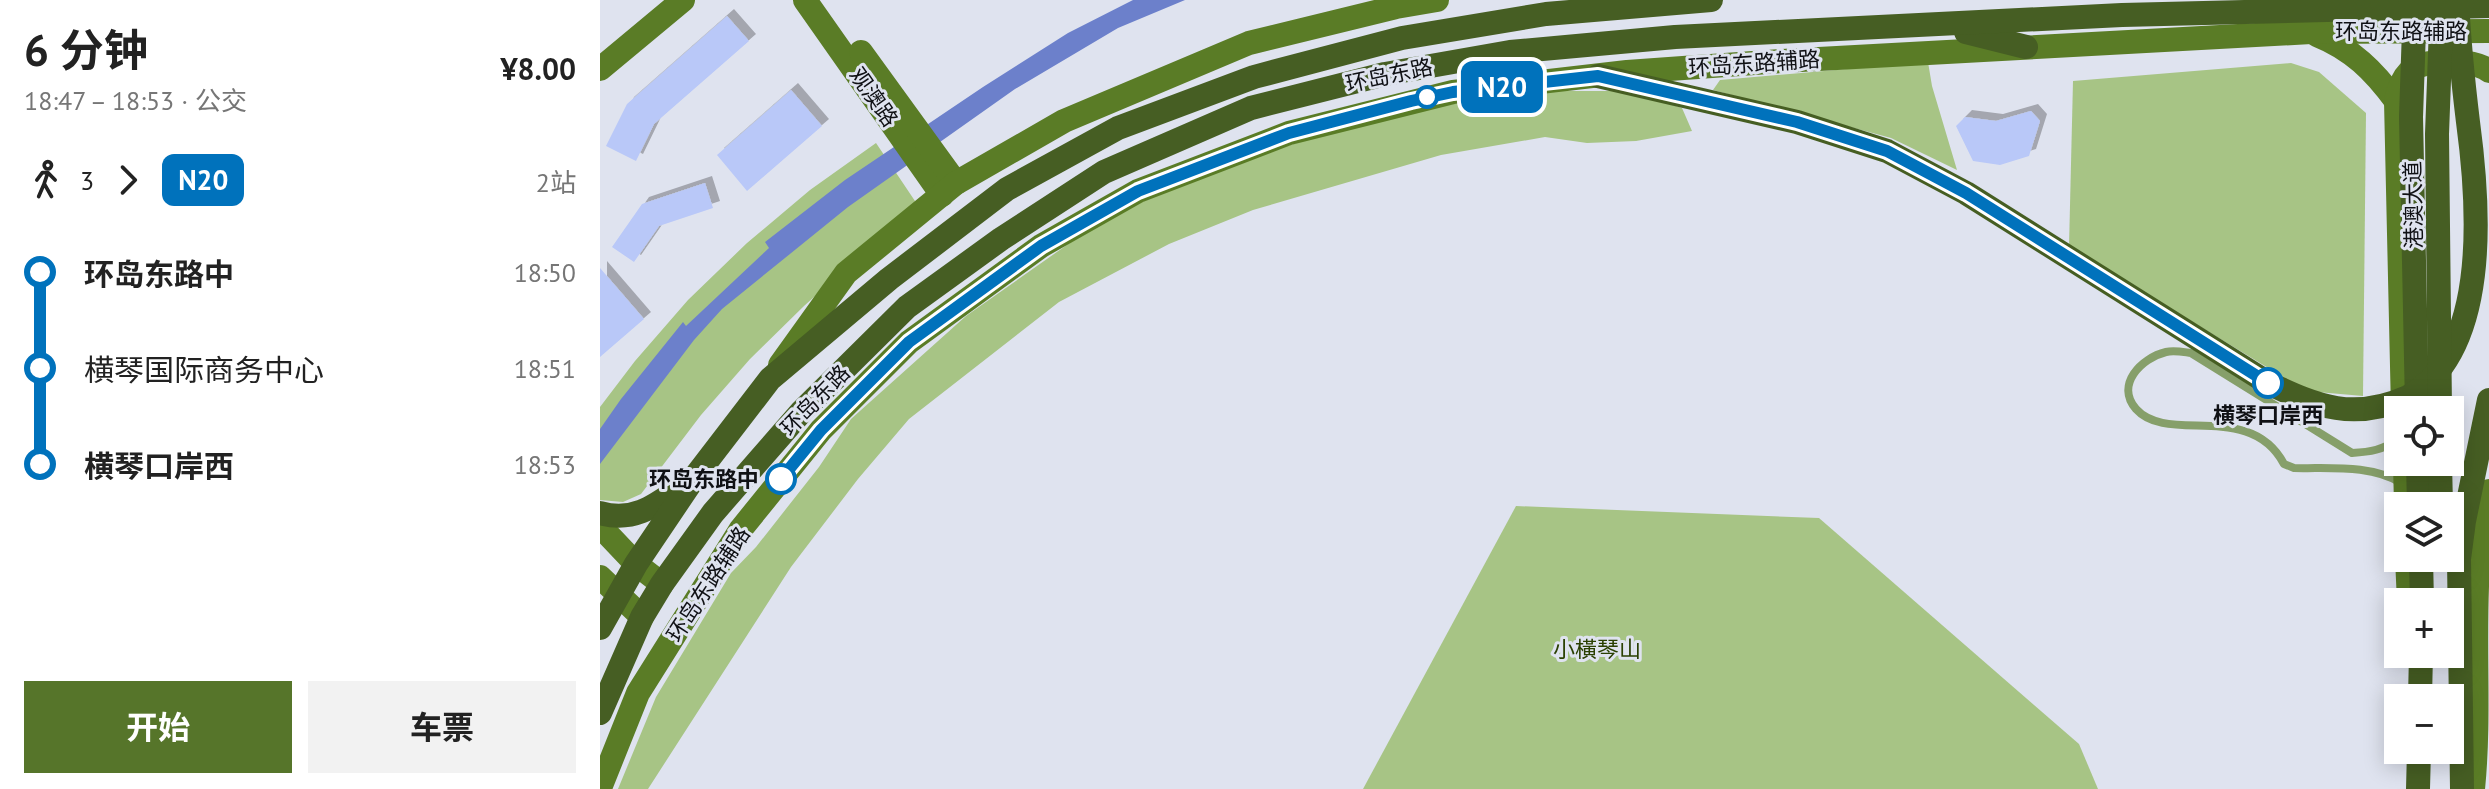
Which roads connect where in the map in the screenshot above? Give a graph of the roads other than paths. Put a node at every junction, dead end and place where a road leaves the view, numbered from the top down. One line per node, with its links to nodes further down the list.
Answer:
1 (683, 0): 18 (main road)
2 (805, 0): 23 (main road, 观澳路)
3 (824, 0): 23 (main road, 观澳路)
4 (1437, 0): 11 (main road)
5 (1711, 0): 25 (main road, 环岛东路)
6 (2197, 0): 13 (main road)
7 (2415, 0): 27 (main road, 港澳大道)
8 (2442, 0): 28 (main road, 港澳大道)
9 (2457, 0): 22 (main road)
10 (2471, 0): 22 (main road)
11 (1398, 3): 23 (main road)
12 (2489, 6): 13 (main road, 环岛东路)
13 (2122, 15): 14 (main road, 环岛东路)
14 (1940, 26): 17 (main road); 42 (main road, 环岛东路)
15 (2489, 31): 16 (main road, 环岛东路辅路)
16 (2311, 32): 17 (main road, 环岛东路辅路); 21 (main road)
17 (2026, 47): 20 (main road, 环岛东路辅路)
18 (600, 69)
19 (2489, 71): 21 (main road)
20 (1598, 76): 22 (main road); 51 (main road, 环岛东路辅路)
21 (2396, 101): 26 (main road)
22 (2476, 177): 24 (main road)
23 (949, 189): 25 (main road)
24 (2489, 244)
25 (770, 379): 33 (main road, 环岛东路)
26 (2403, 396)
27 (2417, 396)
28 (2440, 396)
29 (2489, 400): 37 (main road)
30 (2384, 448): 31 (lane)
31 (2384, 476)
32 (2386, 476): 34 (lane)
33 (694, 478): 36 (main road); 39 (main road, 环岛东路)
34 (2419, 480)
35 (2489, 491): 55 (main road)
36 (600, 513)
37 (2464, 521)
38 (600, 526): 39 (main road)
39 (636, 564): 42 (main road); 43 (main road, 环岛东路)
40 (2451, 572): 46 (main road)
41 (600, 577): 43 (main road)
42 (662, 584): 44 (main road, 环岛东路)
43 (619, 596): 44 (main road); 45 (main road, 环岛东路)
44 (642, 617): 47 (main road, 环岛东路)
45 (600, 628)
46 (2453, 684)
47 (600, 713)
48 (2418, 764): 52 (main road)
49 (2452, 764): 53 (main road)
50 (2456, 764): 54 (main road)
51 (600, 788)
52 (2418, 789)
53 (2449, 789)
54 (2460, 789)
55 (2473, 789)

